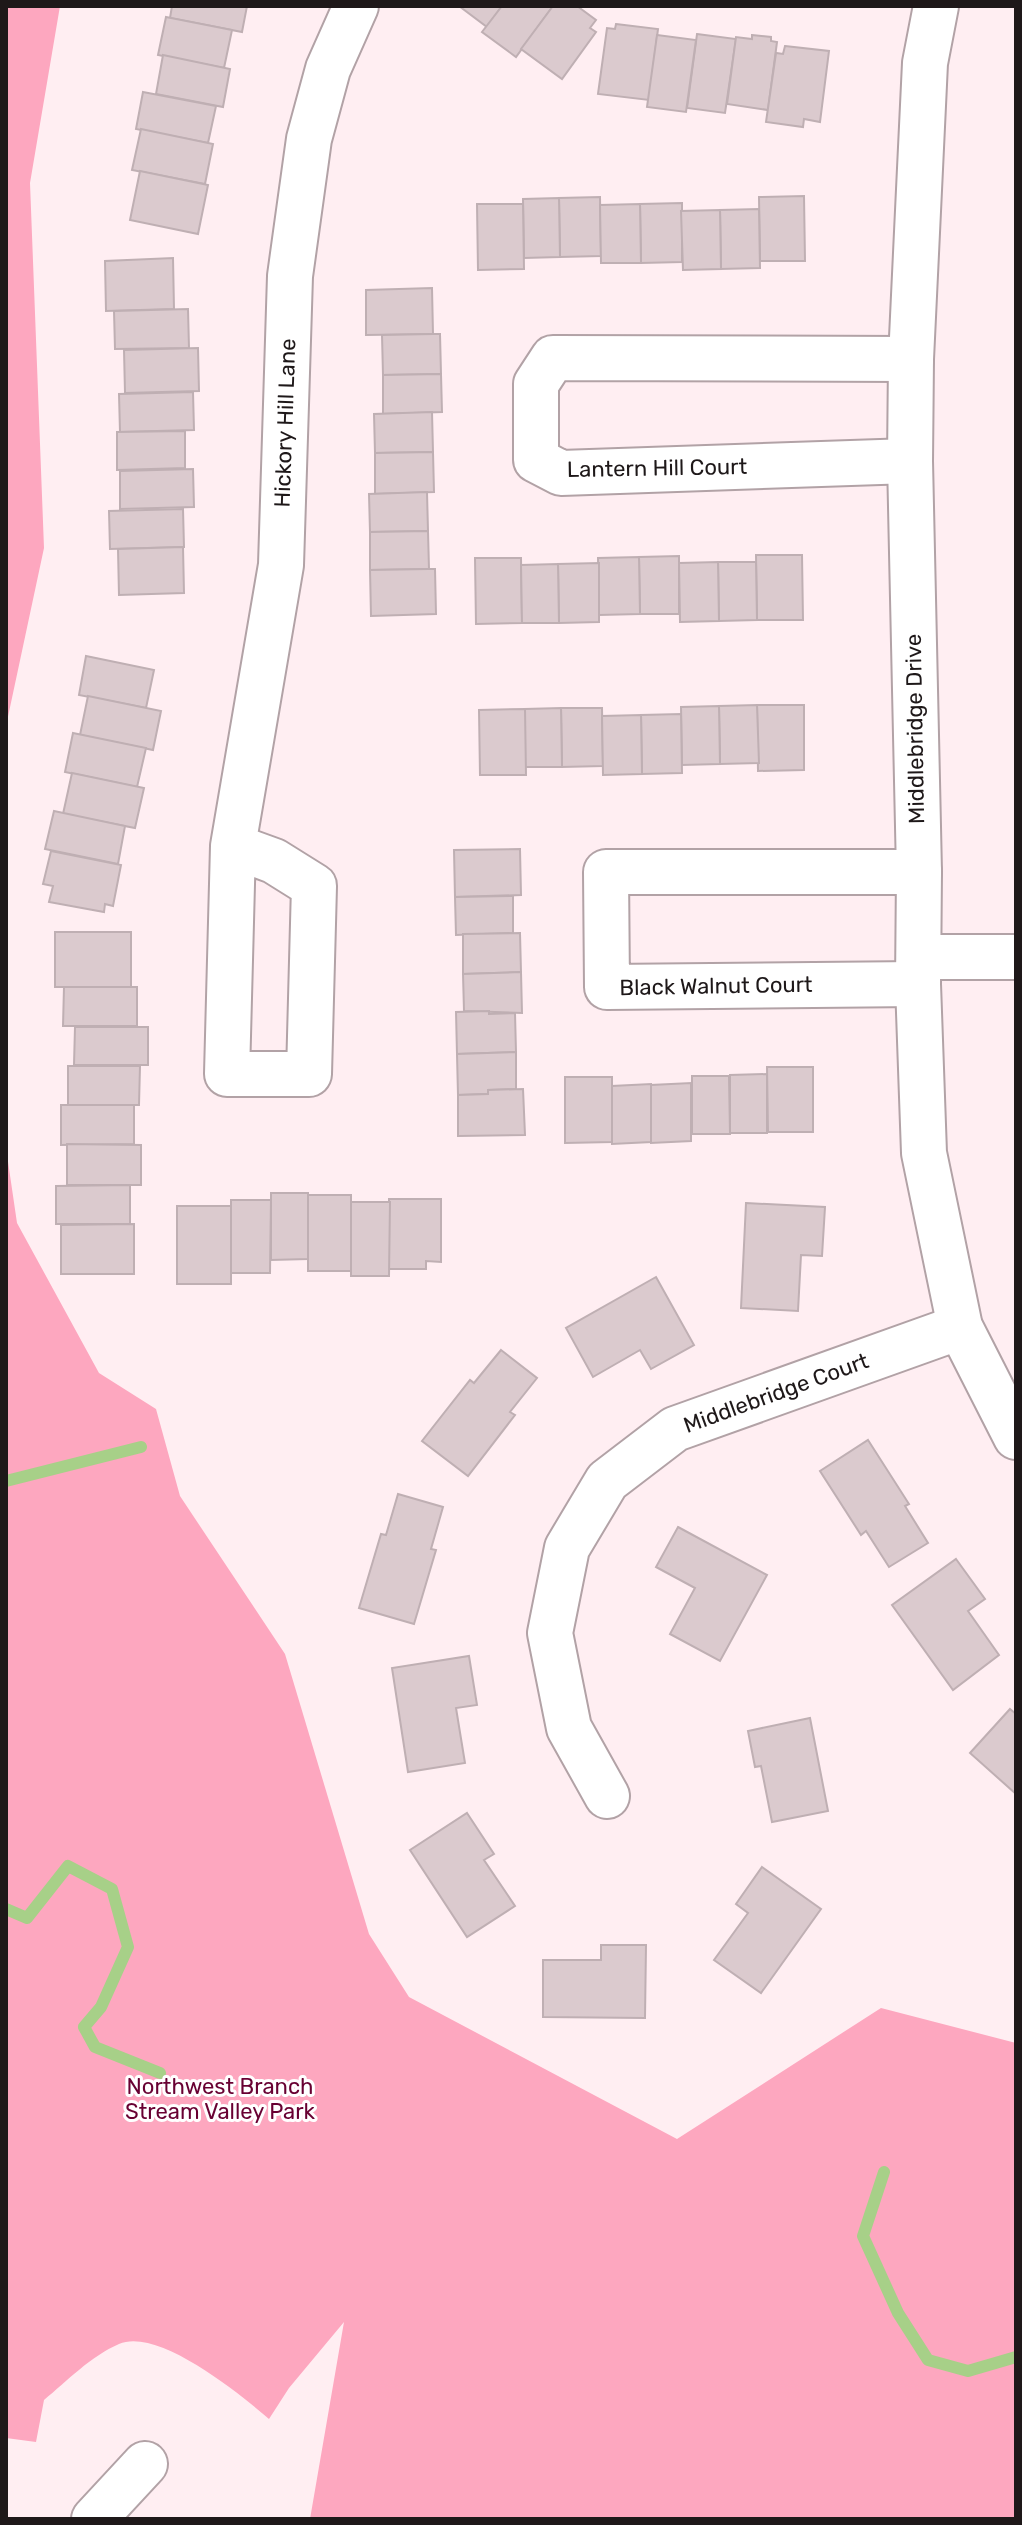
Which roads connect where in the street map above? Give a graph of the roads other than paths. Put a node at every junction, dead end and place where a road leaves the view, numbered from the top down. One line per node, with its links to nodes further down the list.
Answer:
1 (356, 6): 5 (street, Hickory Hill Lane)
2 (936, 6): 3 (street, Middlebridge Drive)
3 (911, 359): 4 (street, Middlebridge Drive); 4 (street, Lantern Hill Court)
4 (910, 461): 6 (street, Middlebridge Drive)
5 (233, 846): 5 (street, Hickory Hill Lane)
6 (919, 872): 8 (street, Middlebridge Drive); 8 (street, Black Walnut Court)
7 (1016, 957): 8 (street)
8 (918, 970): 9 (street, Middlebridge Drive)
9 (960, 1327): 10 (street, Middlebridge Drive); 11 (street, Middlebridge Court)
10 (1016, 1437)
11 (607, 1796)
12 (145, 2464): 13 (street)
13 (94, 2519)

